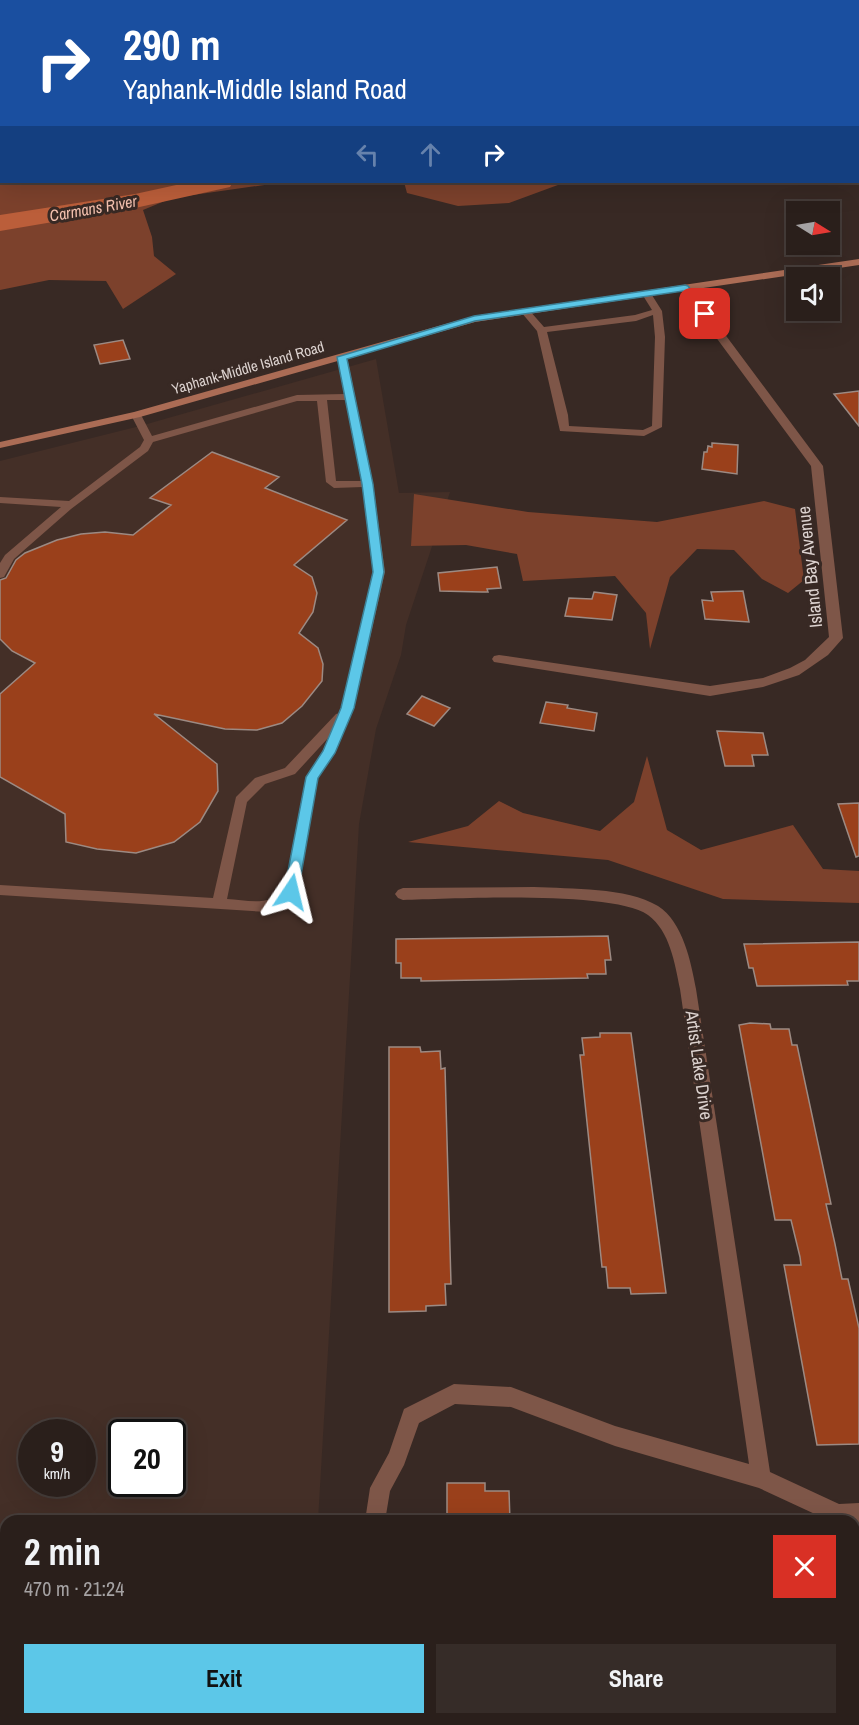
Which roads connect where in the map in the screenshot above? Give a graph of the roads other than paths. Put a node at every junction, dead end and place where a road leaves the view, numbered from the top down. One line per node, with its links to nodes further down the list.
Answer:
1 (859, 262): 2 (main road, Yaphank-Middle Island Road)
2 (685, 288): 3 (main road, Yaphank-Middle Island Road); 17 (street, Island Bay Avenue)
3 (647, 294): 4 (lane); 5 (main road, Yaphank-Middle Island Road)
4 (657, 311): 6 (lane); 6 (lane)
5 (526, 312): 6 (lane); 7 (main road, Yaphank-Middle Island Road)
6 (542, 330)
7 (342, 357): 8 (lane); 10 (main road, Yaphank-Middle Island Road)
8 (351, 397): 9 (lane); 13 (lane)
9 (322, 398): 11 (lane); 13 (lane)
10 (136, 415): 11 (lane); 12 (main road, Yaphank-Middle Island Road)
11 (149, 440): 15 (lane)
12 (0, 445)
13 (368, 484): 18 (lane)
14 (0, 500): 15 (lane)
15 (71, 504): 16 (lane)
16 (0, 574)
17 (499, 659)
18 (348, 708): 21 (lane); 21 (lane)
19 (0, 890): 21 (lane)
20 (403, 894): 22 (street, Artist Lake Drive)
21 (219, 904)
22 (761, 1478): 23 (street); 24 (street)
23 (376, 1515)
24 (835, 1515)

